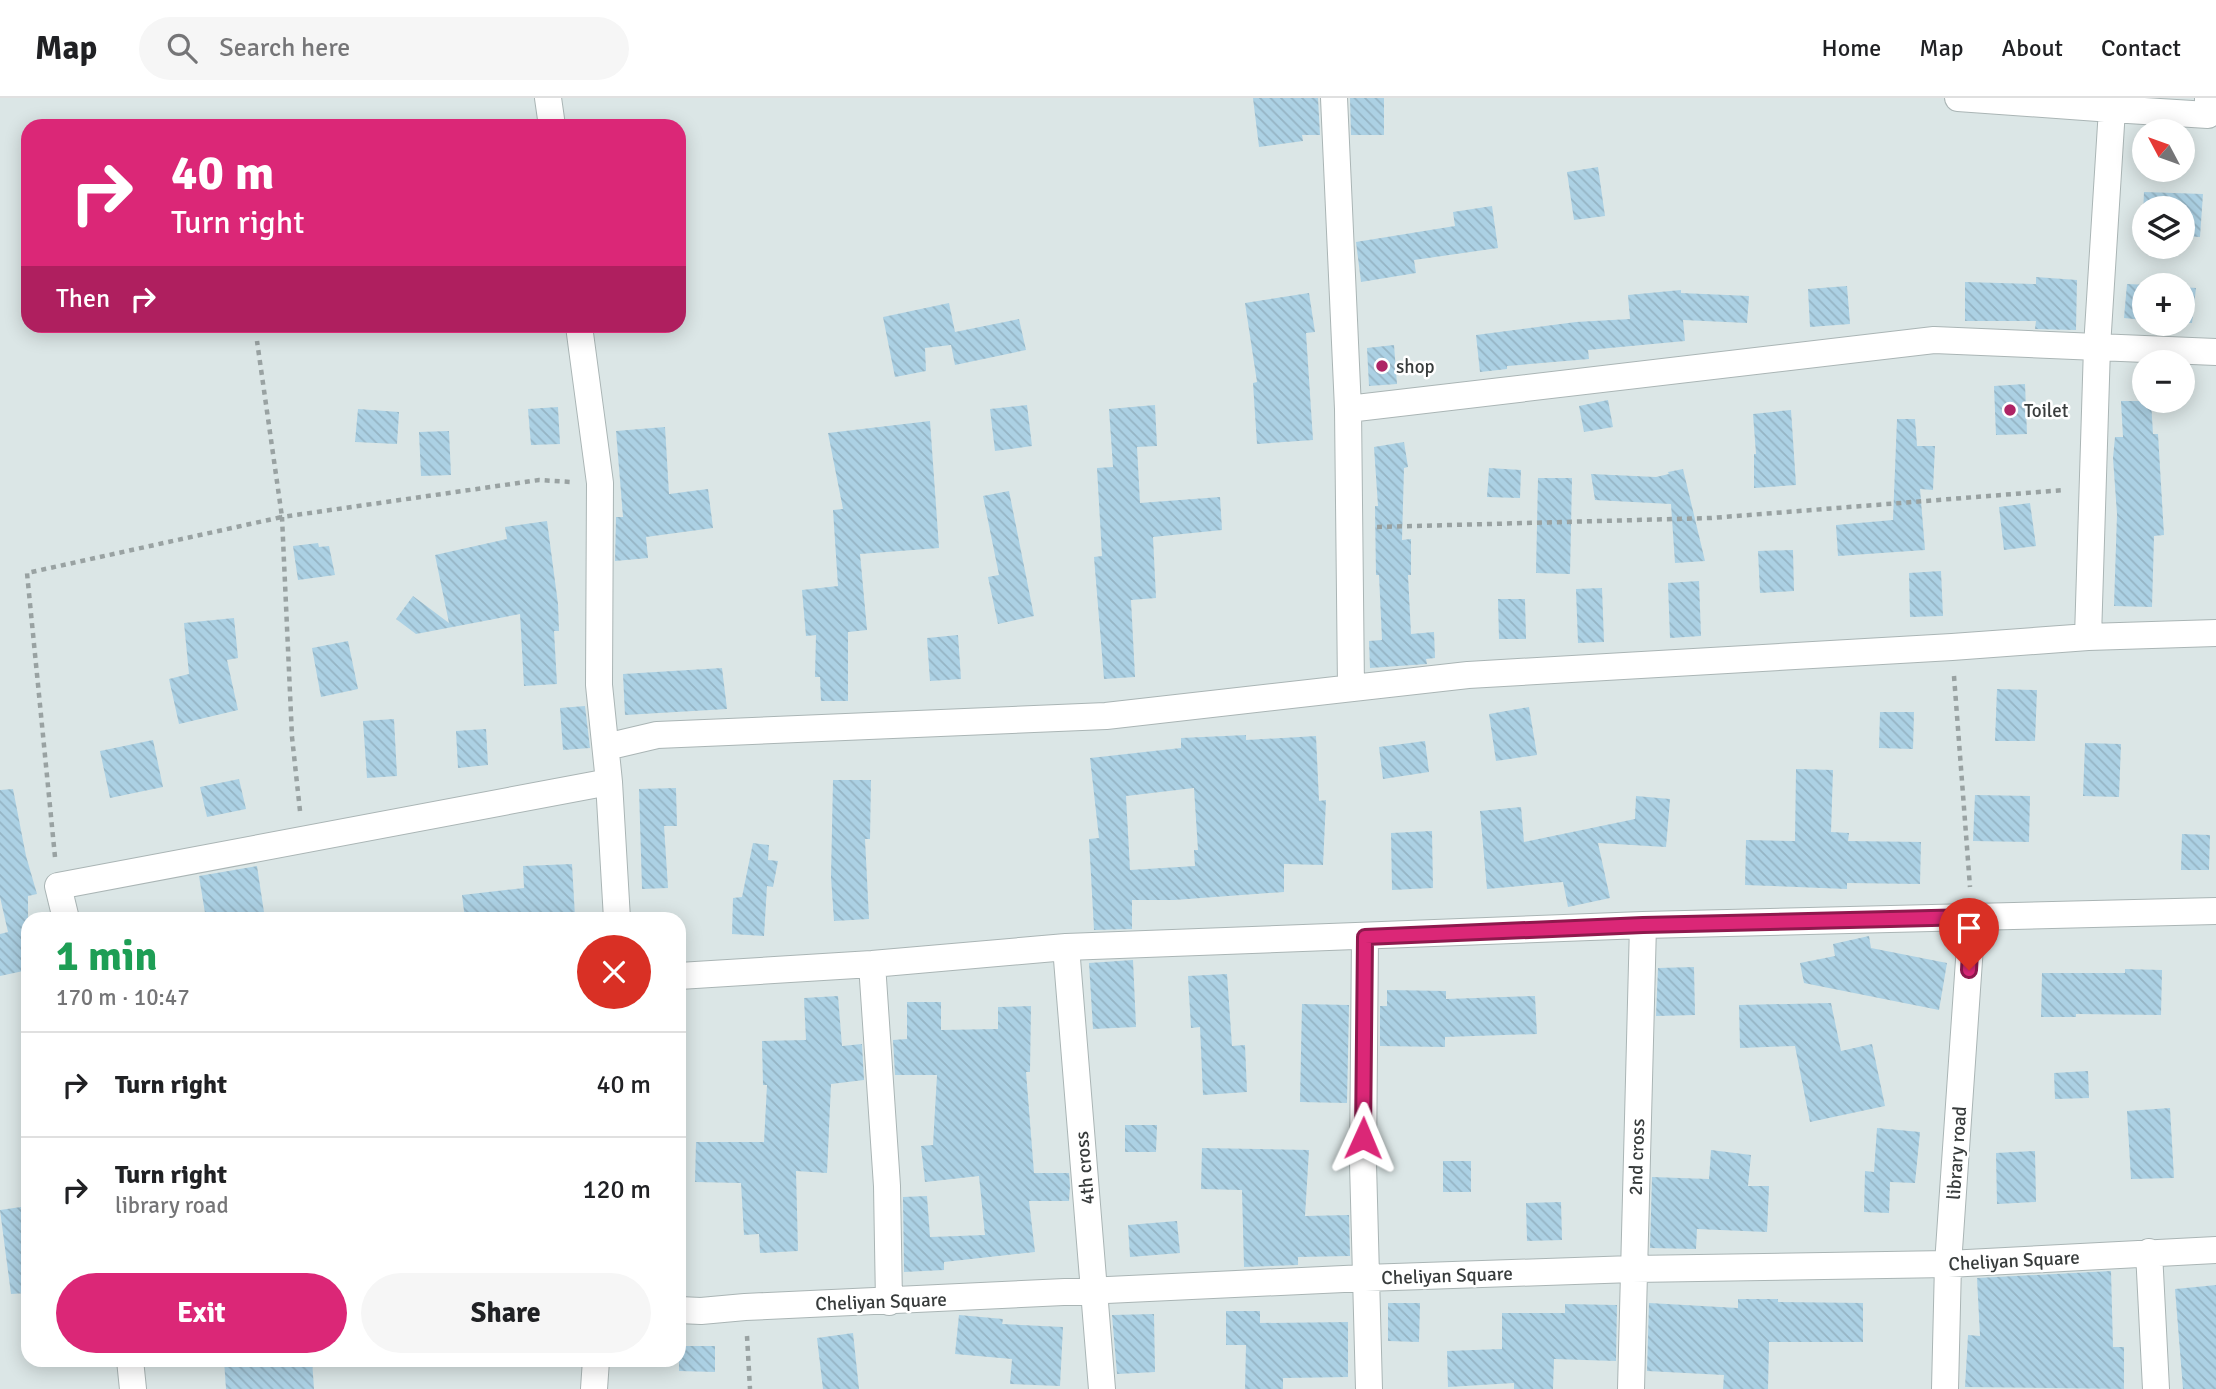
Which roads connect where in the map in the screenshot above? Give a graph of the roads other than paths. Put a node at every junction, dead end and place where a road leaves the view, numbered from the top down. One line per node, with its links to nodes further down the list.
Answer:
1 (548, 98): 6 (street)
2 (1334, 98): 10 (street)
3 (1958, 98): 5 (street)
4 (2208, 98): 5 (street)
5 (2112, 108): 8 (street)
6 (551, 119)
7 (580, 333): 14 (street)
8 (2097, 347): 9 (street); 10 (street); 12 (street)
9 (2216, 352)
10 (1348, 408): 13 (street)
11 (2216, 633): 12 (street)
12 (2088, 637): 13 (street)
13 (1351, 688): 14 (street)
14 (606, 747): 15 (street)
15 (610, 782): 17 (street); 18 (street)
16 (2216, 911): 19 (street)
17 (64, 912)
18 (617, 912)
19 (1972, 917): 20 (street); 27 (street, library road)
20 (1643, 925): 21 (street); 28 (street, 2nd cross)
21 (1365, 937): 22 (street); 29 (street)
22 (1066, 947): 23 (street); 30 (street, 4th cross)
23 (872, 964): 24 (street); 31 (street)
24 (686, 976)
25 (2216, 1250): 26 (street, Cheliyan Square)
26 (2149, 1252): 27 (street, Cheliyan Square); 41 (street)
27 (1948, 1264): 28 (street, Cheliyan Square); 40 (street, library road)
28 (1633, 1269): 29 (street, Cheliyan Square); 39 (street, 2nd cross)
29 (1365, 1278): 30 (street, Cheliyan Square); 38 (street)
30 (1094, 1292): 31 (street, Cheliyan Square); 37 (street, 4th cross)
31 (889, 1302): 32 (street, Cheliyan Square)
32 (686, 1310)
33 (131, 1367): 35 (street)
34 (596, 1367): 36 (street)
35 (133, 1389)
36 (594, 1389)
37 (1102, 1389)
38 (1369, 1389)
39 (1631, 1389)
40 (1945, 1389)
41 (2155, 1389)

